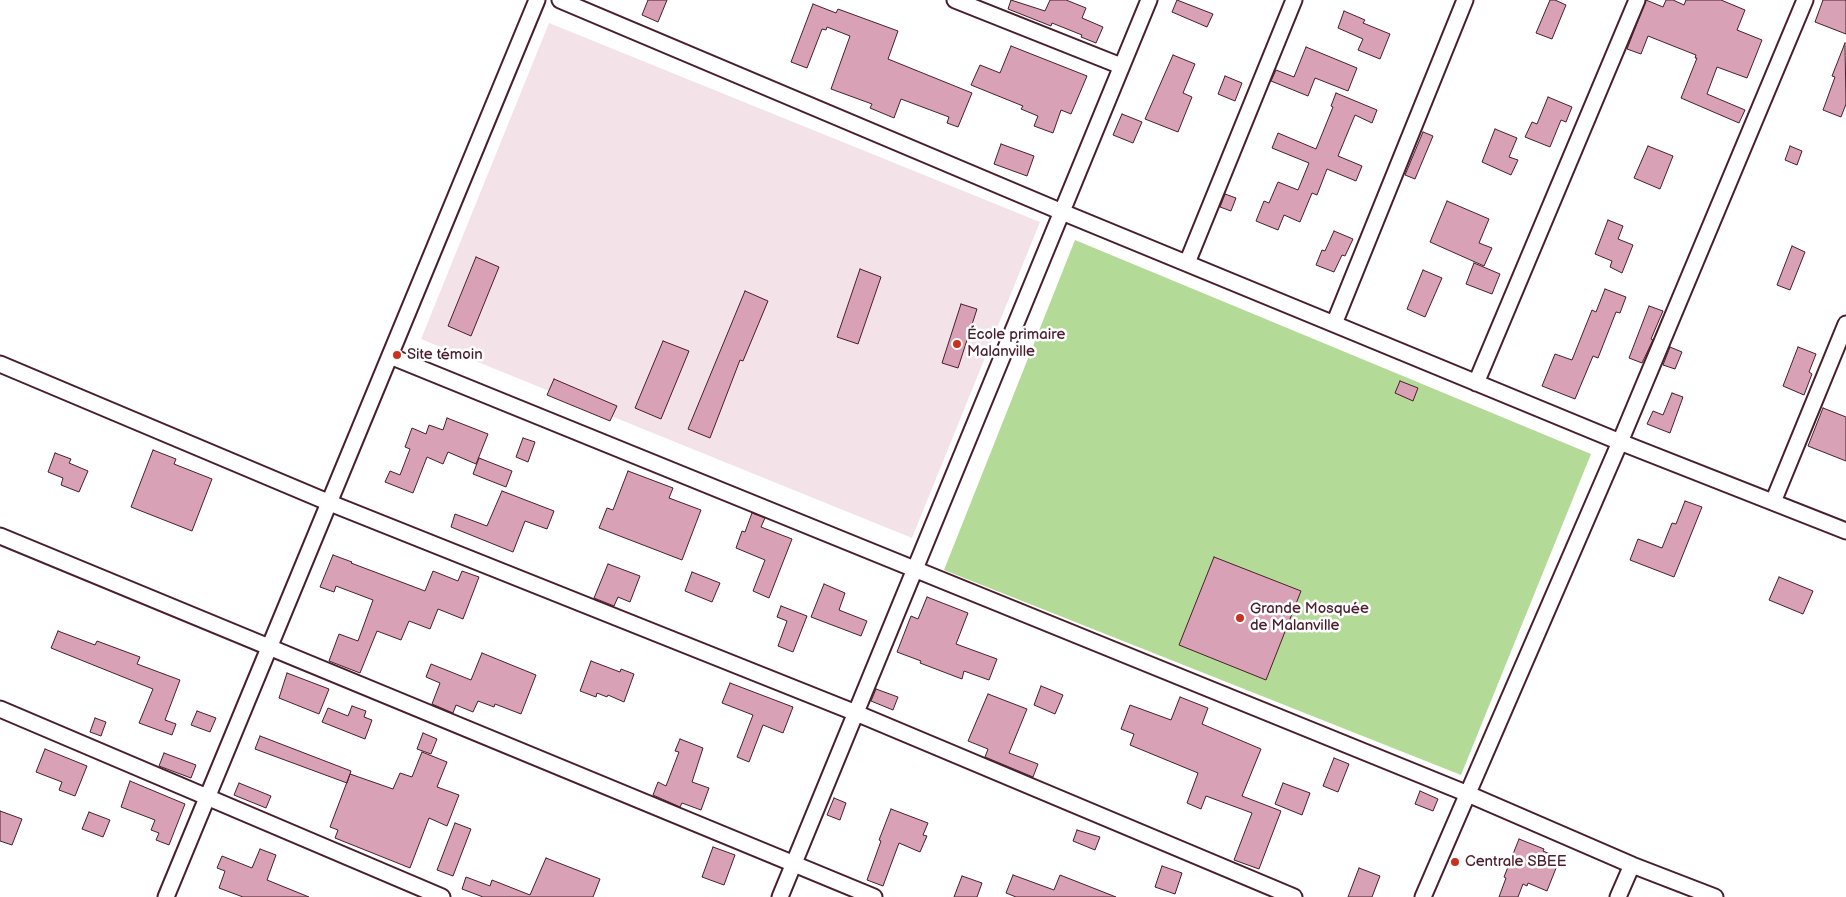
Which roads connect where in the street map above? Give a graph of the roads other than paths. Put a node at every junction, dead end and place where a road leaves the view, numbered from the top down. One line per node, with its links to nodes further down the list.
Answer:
1 (537, 0): 14 (street)
2 (560, 0): 10 (street)
3 (955, 0): 9 (street)
4 (1149, 0): 9 (street)
5 (1294, 0): 11 (street)
6 (1465, 0): 12 (street)
7 (1637, 0): 16 (street)
8 (1805, 0): 17 (street)
9 (1121, 66): 10 (street)
10 (1062, 212): 11 (street); 22 (street)
11 (1187, 262): 12 (street)
12 (1334, 324): 16 (street)
13 (1846, 324): 18 (street)
14 (390, 356): 19 (street); 22 (street)
15 (0, 364): 19 (street)
16 (1476, 383): 17 (street)
17 (1620, 442): 18 (street); 26 (street)
18 (1773, 502): 20 (street)
19 (330, 503): 23 (street); 25 (street)
20 (1846, 531)
21 (0, 536): 23 (street)
22 (915, 569): 25 (street); 26 (street)
23 (270, 648): 27 (street); 28 (street)
24 (0, 709): 27 (street)
25 (856, 713): 28 (street); 34 (street)
26 (1468, 794): 29 (street); 35 (street)
27 (208, 797): 30 (street); 31 (street)
28 (794, 864): 32 (street); 33 (street)
29 (1632, 864): 36 (street); 37 (street)
30 (166, 897)
31 (442, 897)
32 (780, 897)
33 (874, 897)
34 (1294, 897)
35 (1423, 897)
36 (1618, 897)
37 (1715, 897)

